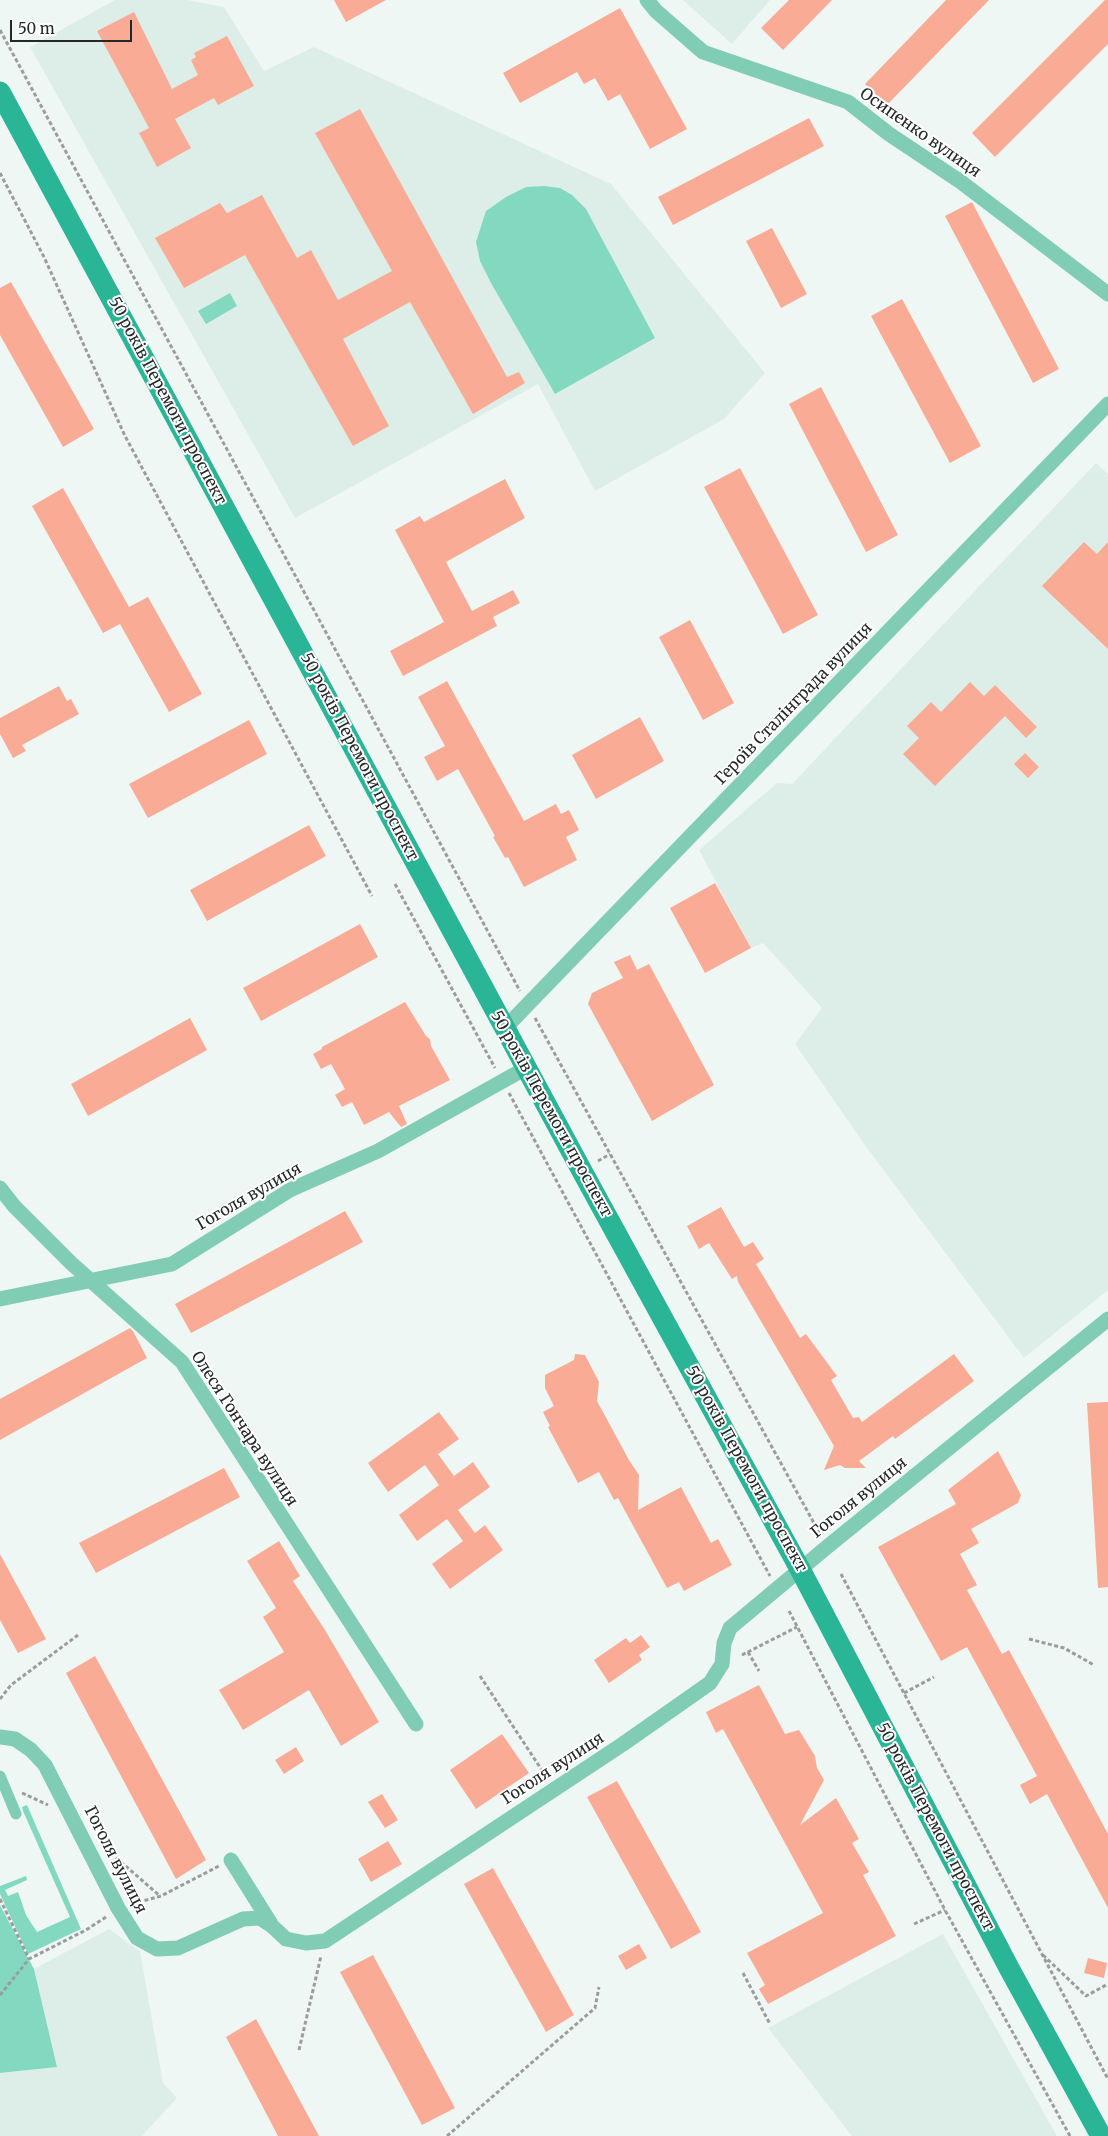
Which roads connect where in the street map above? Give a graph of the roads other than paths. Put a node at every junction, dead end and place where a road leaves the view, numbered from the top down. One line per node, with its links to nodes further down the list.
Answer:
1 (647, 0): 3 (street, Осипенко вулиця)
2 (0, 92): 5 (main road, 50 років Перемоги проспект)
3 (1108, 294)
4 (1108, 404): 5 (street, Героїв Сталінграда вулиця)
5 (505, 1028): 6 (main road, 50 років Перемоги проспект)
6 (526, 1068): 8 (street, Гоголя вулиця); 11 (main road, 50 років Перемоги проспект)
7 (0, 1188): 8 (street, Олеся Гончара вулиця)
8 (91, 1280): 9 (street, Гоголя вулиця); 12 (street, Олеся Гончара вулиця)
9 (0, 1300)
10 (1108, 1319): 11 (street, Гоголя вулиця)
11 (800, 1569): 17 (street, Гоголя вулиця); 18 (main road, 50 років Перемоги проспект)
12 (416, 1724)
13 (0, 1738): 17 (street, Гоголя вулиця)
14 (0, 1776): 15 (street)
15 (16, 1814)
16 (231, 1860): 17 (street)
17 (272, 1926)
18 (1102, 2136)

